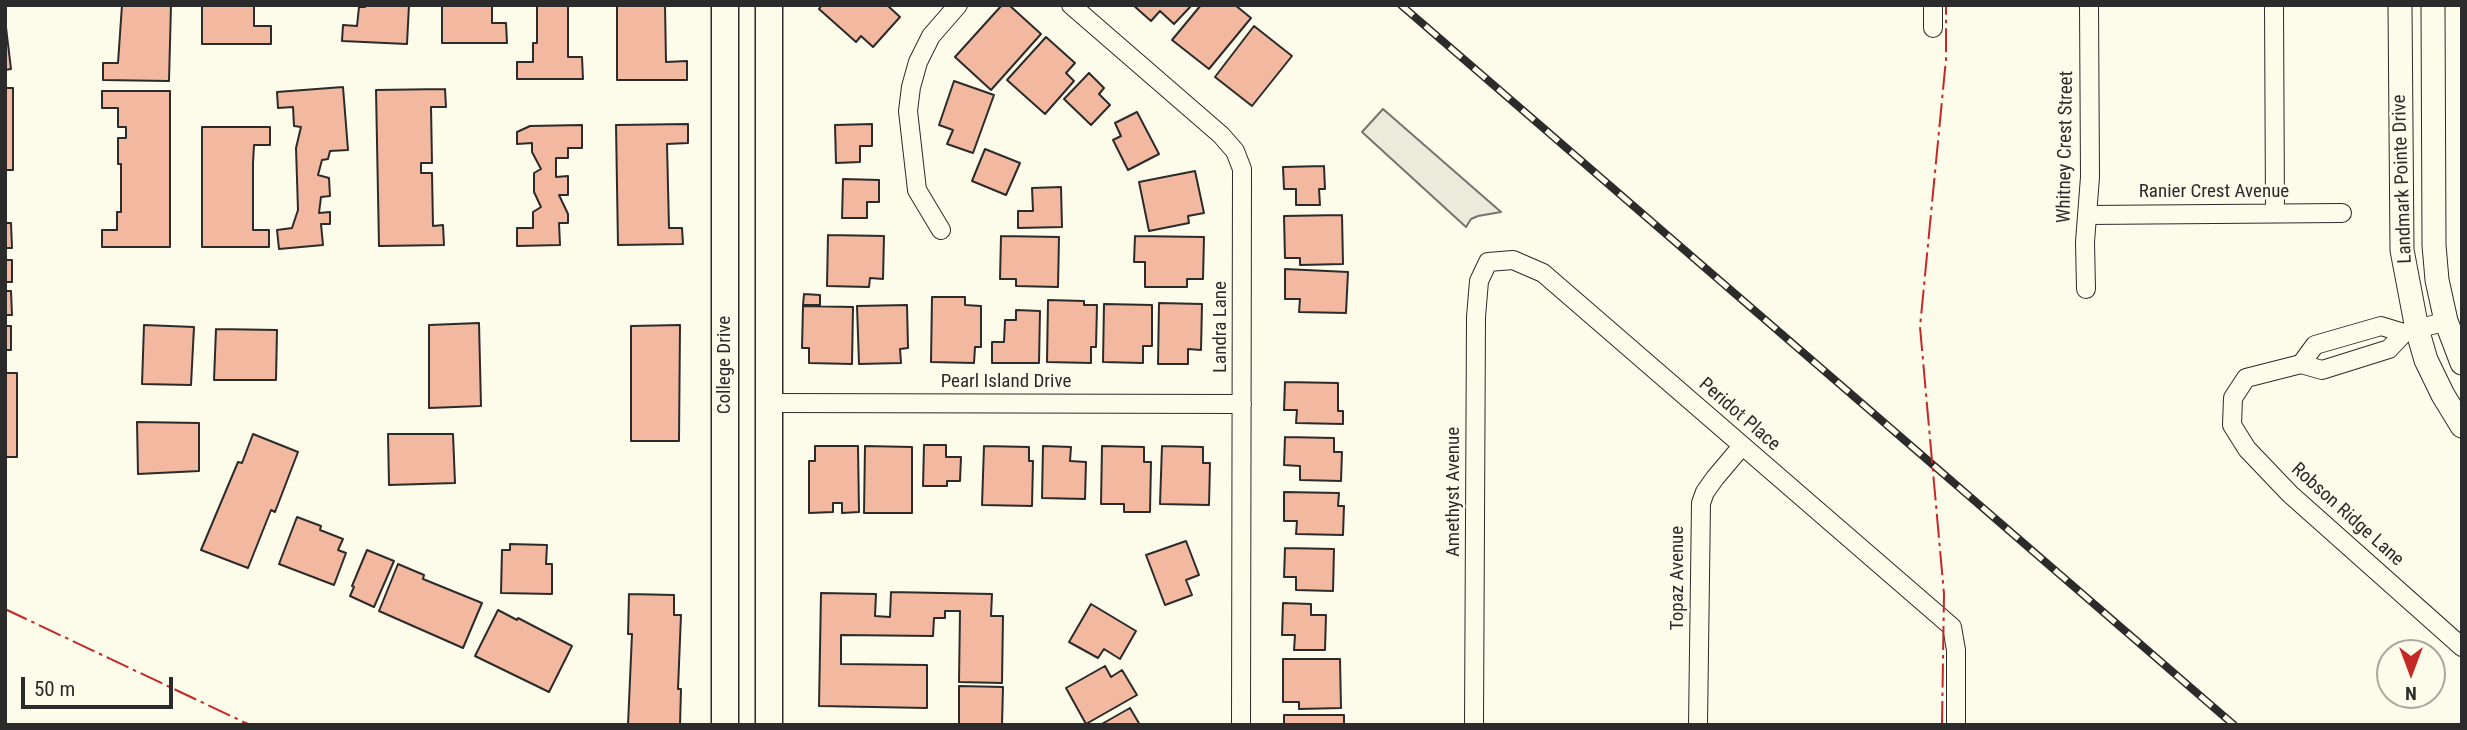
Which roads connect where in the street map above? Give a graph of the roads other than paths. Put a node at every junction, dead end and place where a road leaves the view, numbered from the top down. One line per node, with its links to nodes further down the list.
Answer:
1 (725, 5): 26 (main road, College Drive)
2 (769, 5): 21 (main road)
3 (958, 5): 14 (street)
4 (1071, 5): 22 (street, Landra Lane)
5 (1933, 5): 10 (street)
6 (2089, 5): 13 (street, Whitney Crest Street)
7 (2274, 5): 11 (street)
8 (2400, 5): 18 (street, Landmark Pointe Drive)
9 (2433, 5): 17 (street, Landmark Pointe Drive)
10 (1933, 28)
11 (2275, 213): 12 (street, Ranier Crest Avenue); 13 (street, Ranier Crest Avenue)
12 (2342, 213)
13 (2087, 215): 16 (street, Whitney Crest Street)
14 (941, 230)
15 (1488, 262): 24 (street, Peridot Place); 31 (street, Amethyst Avenue)
16 (2086, 289)
17 (2446, 321): 18 (street); 19 (street, Landmark Pointe Drive)
18 (2410, 331): 20 (street); 20 (street); 23 (street, Landmark Pointe Drive)
19 (2462, 363)
20 (2301, 364): 27 (street, Robson Ridge Lane)
21 (770, 403): 22 (street, Pearl Island Drive); 25 (main road)
22 (1242, 404): 30 (street, Landra Lane)
23 (2462, 426)
24 (1742, 446): 32 (street, Topaz Avenue); 33 (street, Peridot Place)
25 (770, 553): 26 (main road); 29 (main road)
26 (725, 562): 28 (main road, College Drive)
27 (2462, 647)
28 (725, 725)
29 (769, 725)
30 (1241, 725)
31 (1474, 725)
32 (1699, 725)
33 (1956, 725)

